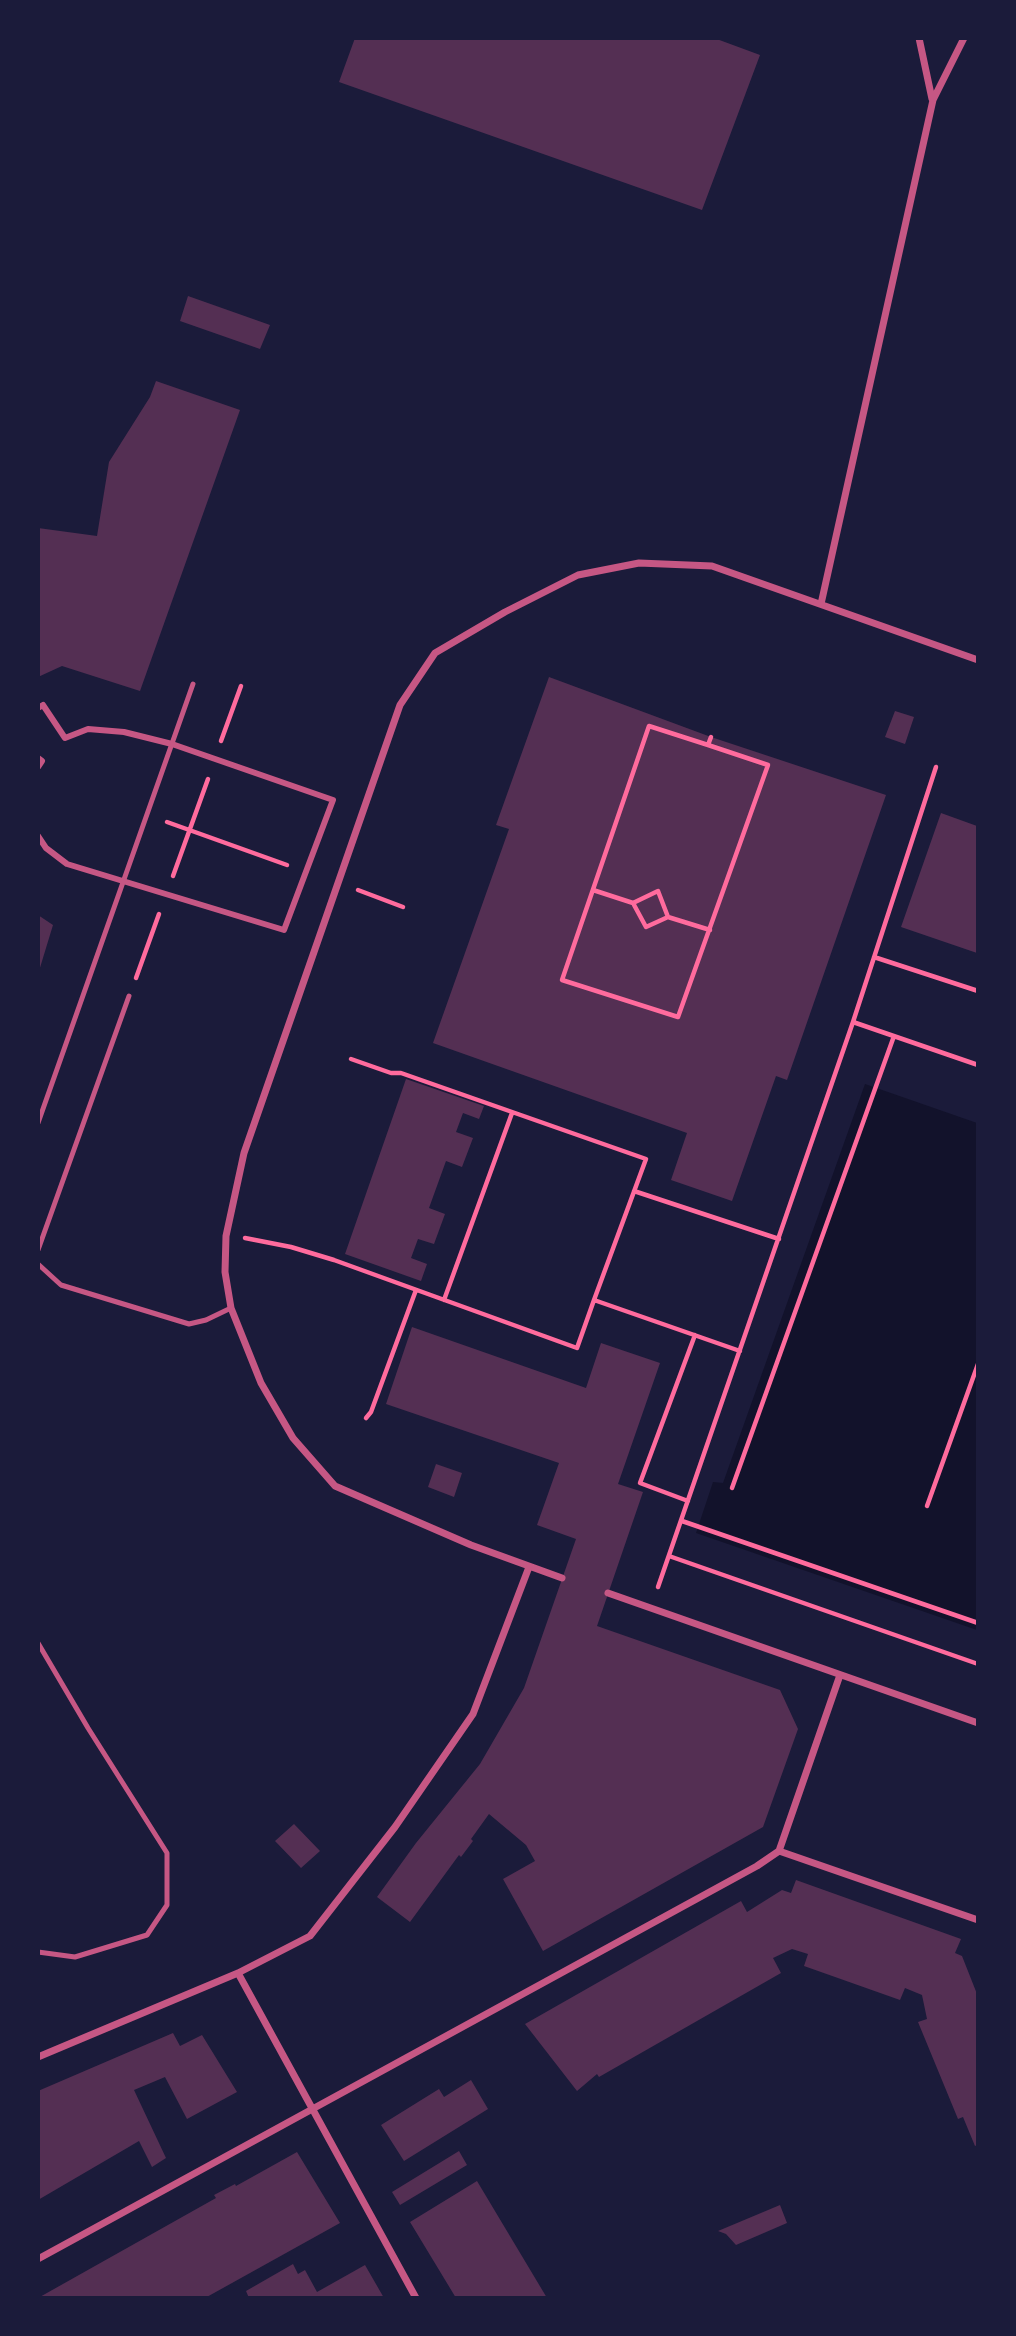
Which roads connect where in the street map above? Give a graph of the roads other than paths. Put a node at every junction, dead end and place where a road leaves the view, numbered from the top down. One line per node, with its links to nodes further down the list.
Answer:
1 (919, 38): 3 (street)
2 (964, 38): 3 (street)
3 (933, 100): 4 (street)
4 (821, 604): 5 (street); 17 (street)
5 (978, 660)
6 (193, 684): 8 (lane)
7 (38, 708): 8 (street)
8 (172, 744): 12 (lane); 12 (street)
9 (38, 758): 10 (street)
10 (38, 767)
11 (38, 835): 12 (street)
12 (123, 881): 14 (lane)
13 (130, 996): 15 (lane)
14 (38, 1123)
15 (38, 1250)
16 (38, 1264): 17 (lane)
17 (231, 1308): 18 (street)
18 (529, 1567): 19 (street); 27 (street)
19 (562, 1578)
20 (608, 1593): 22 (street)
21 (38, 1643): 26 (lane)
22 (840, 1675): 23 (street); 24 (street)
23 (978, 1723)
24 (779, 1851): 25 (street); 29 (street)
25 (978, 1920)
26 (38, 1952)
27 (237, 1973): 28 (street); 29 (street)
28 (38, 2057)
29 (313, 2109): 30 (street); 31 (street)
30 (38, 2259)
31 (416, 2298)

